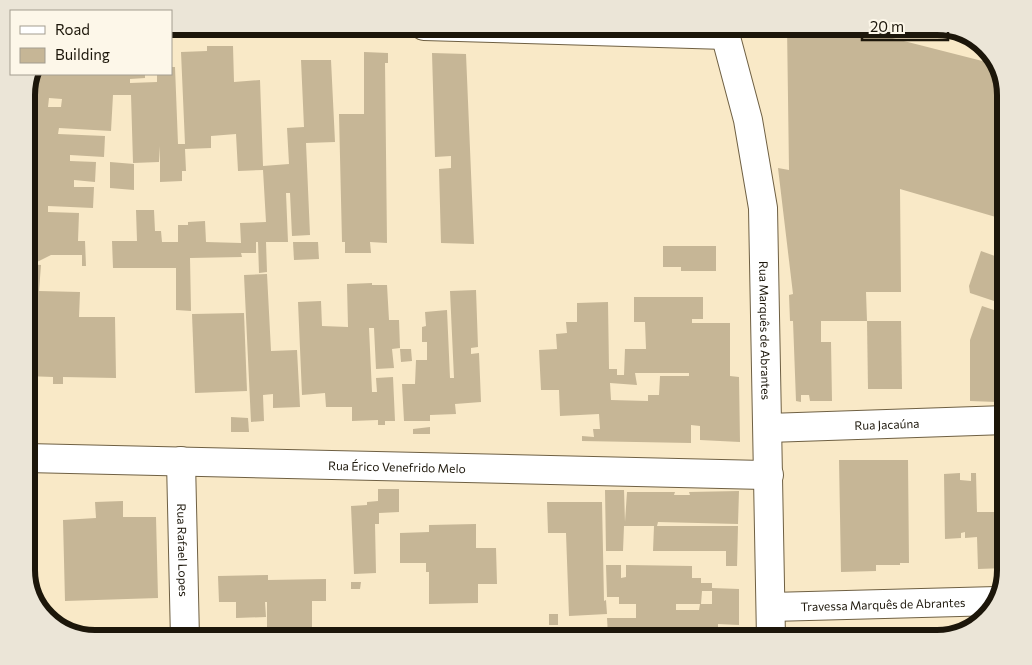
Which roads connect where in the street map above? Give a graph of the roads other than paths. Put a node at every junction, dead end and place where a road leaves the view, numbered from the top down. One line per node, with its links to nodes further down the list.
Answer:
1 (725, 35): 3 (street, Rua Marquês de Abrantes)
2 (997, 420): 3 (street, Rua Jacaúna)
3 (768, 428): 6 (street, Rua Marquês de Abrantes)
4 (35, 458): 5 (street, Rua Érico Venefrido Melo)
5 (181, 461): 6 (street, Rua Érico Venefrido Melo); 9 (street, Rua Rafael Lopes)
6 (769, 475): 8 (street, Rua Marquês de Abrantes)
7 (989, 601): 8 (street, Travessa Marquês de Abrantes)
8 (770, 607): 10 (street, Rua Marquês de Abrantes)
9 (185, 630)
10 (770, 630)

